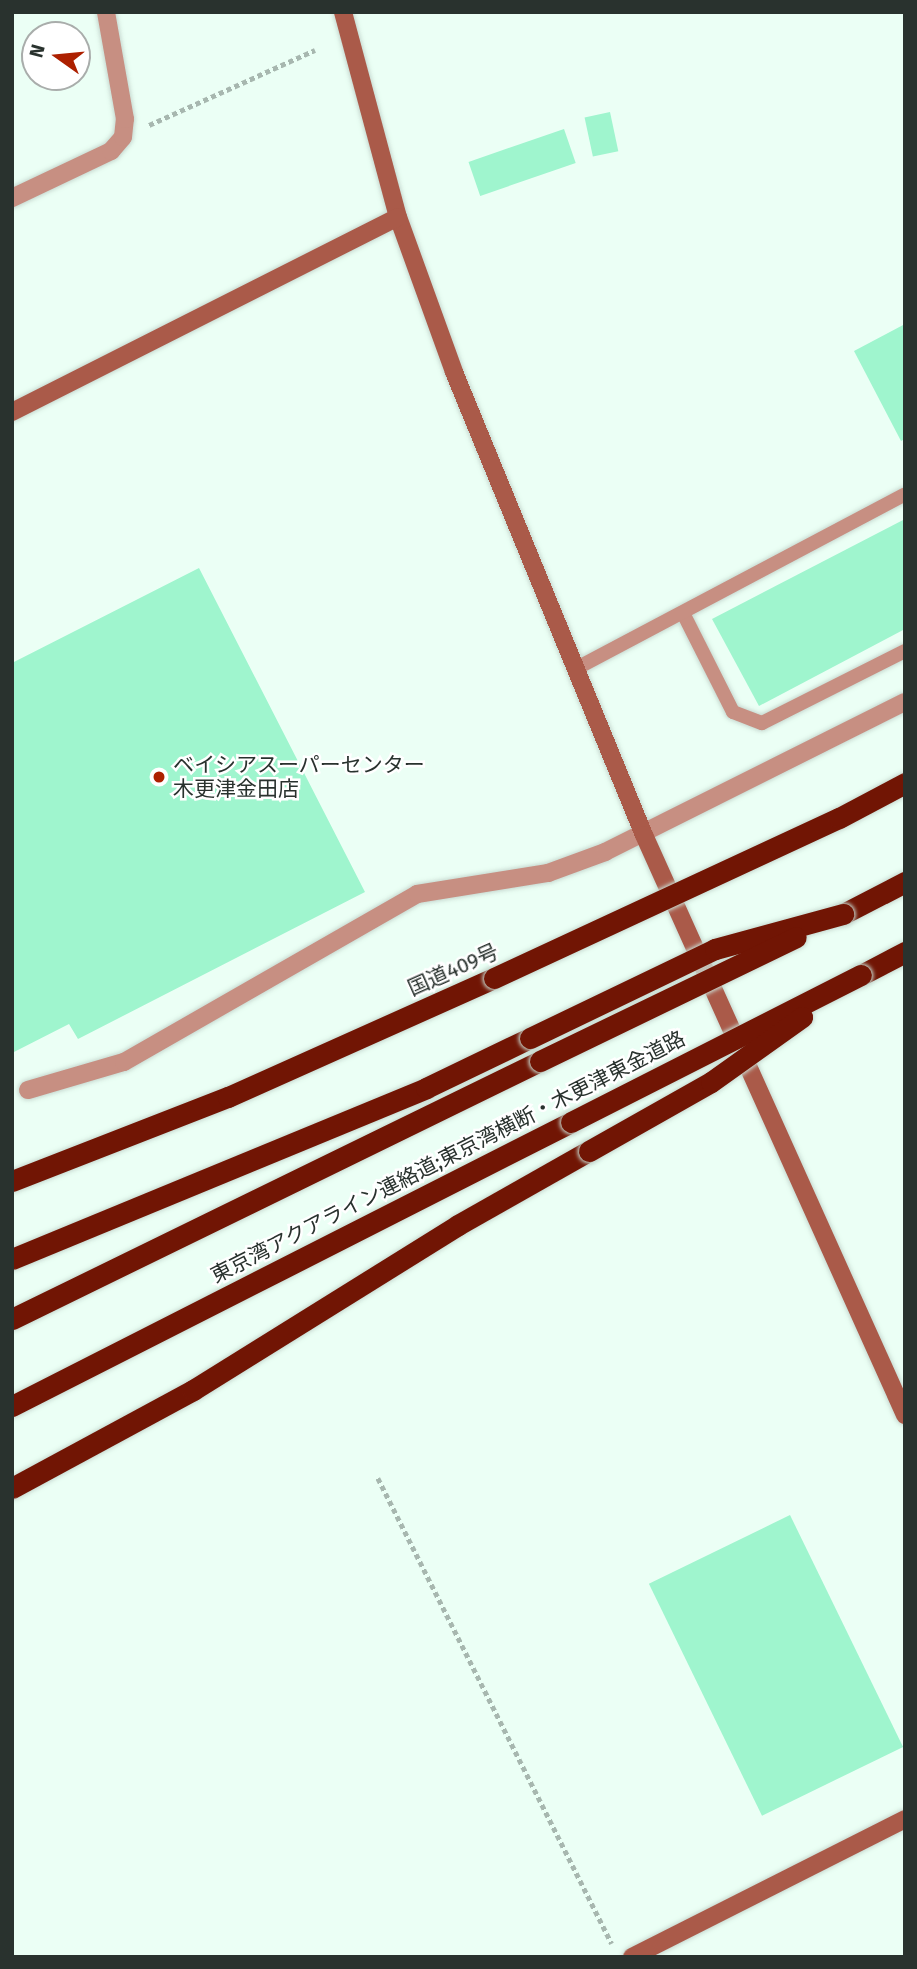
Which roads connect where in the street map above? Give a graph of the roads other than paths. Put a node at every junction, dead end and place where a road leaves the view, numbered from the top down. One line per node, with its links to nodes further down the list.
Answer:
1 (106, 12): 3 (street)
2 (343, 12): 4 (street)
3 (12, 198)
4 (398, 217): 5 (street); 9 (street)
5 (12, 412)
6 (905, 494): 7 (lane)
7 (683, 613): 8 (lane); 9 (lane)
8 (905, 651)
9 (577, 668): 12 (street)
10 (905, 702): 12 (street)
11 (905, 783): 18 (highway, 国道409号, bridge)
12 (643, 835): 17 (street); 22 (street)
13 (905, 882): 14 (highway, 東京湾アクアライン連絡道;東京湾横断・木更津東金道路)
14 (843, 914): 19 (highway, bridge); 20 (highway, 東京湾アクアライン連絡道;東京湾横断・木更津東金道路, bridge)
15 (905, 952): 16 (highway, 東京湾アクアライン連絡道;東京湾横断・木更津東金道路)
16 (861, 975): 21 (highway, 東京湾アクアライン連絡道;東京湾横断・木更津東金道路, bridge); 23 (highway, bridge)
17 (28, 1090)
18 (12, 1181)
19 (12, 1259)
20 (12, 1319)
21 (12, 1406)
22 (905, 1415)
23 (12, 1488)
24 (905, 1819): 25 (street)
25 (632, 1957)

